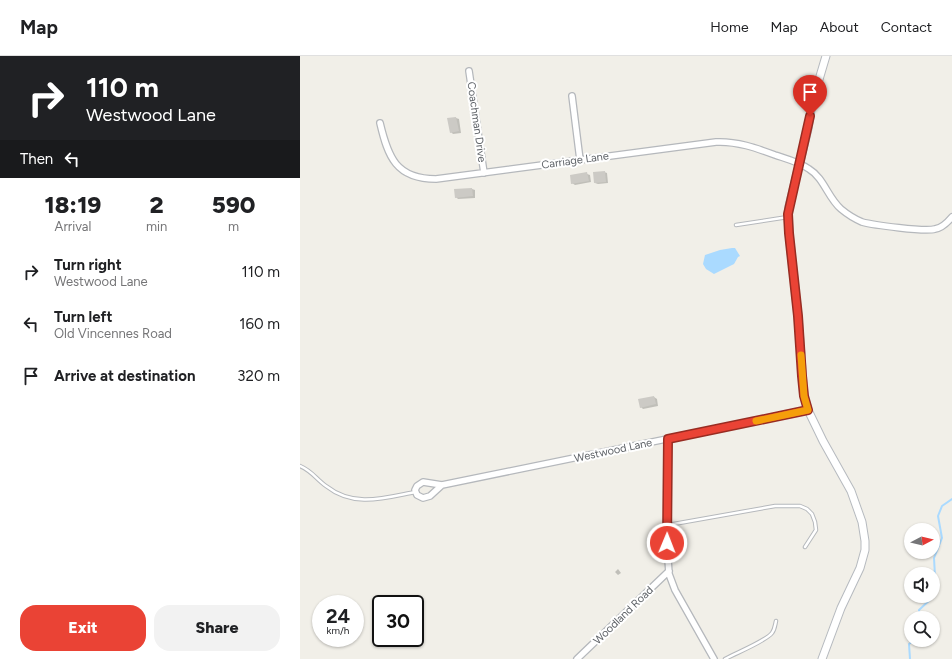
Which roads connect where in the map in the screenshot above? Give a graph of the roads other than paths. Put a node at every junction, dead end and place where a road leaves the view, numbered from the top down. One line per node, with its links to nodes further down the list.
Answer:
1 (826, 56): 6 (street)
2 (469, 71): 7 (street, Coachman Drive)
3 (572, 96): 5 (street)
4 (380, 123): 7 (street, Carriage Lane)
5 (580, 160): 6 (street, Carriage Lane); 7 (street, Carriage Lane)
6 (800, 163): 8 (street); 9 (street, Carriage Lane)
7 (484, 173)
8 (788, 217): 10 (lane); 11 (street)
9 (952, 217)
10 (736, 225)
11 (808, 410): 12 (street, Westwood Lane); 23 (street)
12 (668, 439): 14 (street, Westwood Lane); 16 (street)
13 (300, 466): 15 (lane)
14 (442, 485): 15 (street, Westwood Lane); 15 (street, Westwood Lane)
15 (415, 491)
16 (668, 525): 17 (lane); 18 (street)
17 (805, 547)
18 (669, 571): 20 (street, Woodland Road); 21 (street)
19 (776, 620): 22 (lane)
20 (577, 659)
21 (714, 659)
22 (725, 659)
23 (822, 659)

